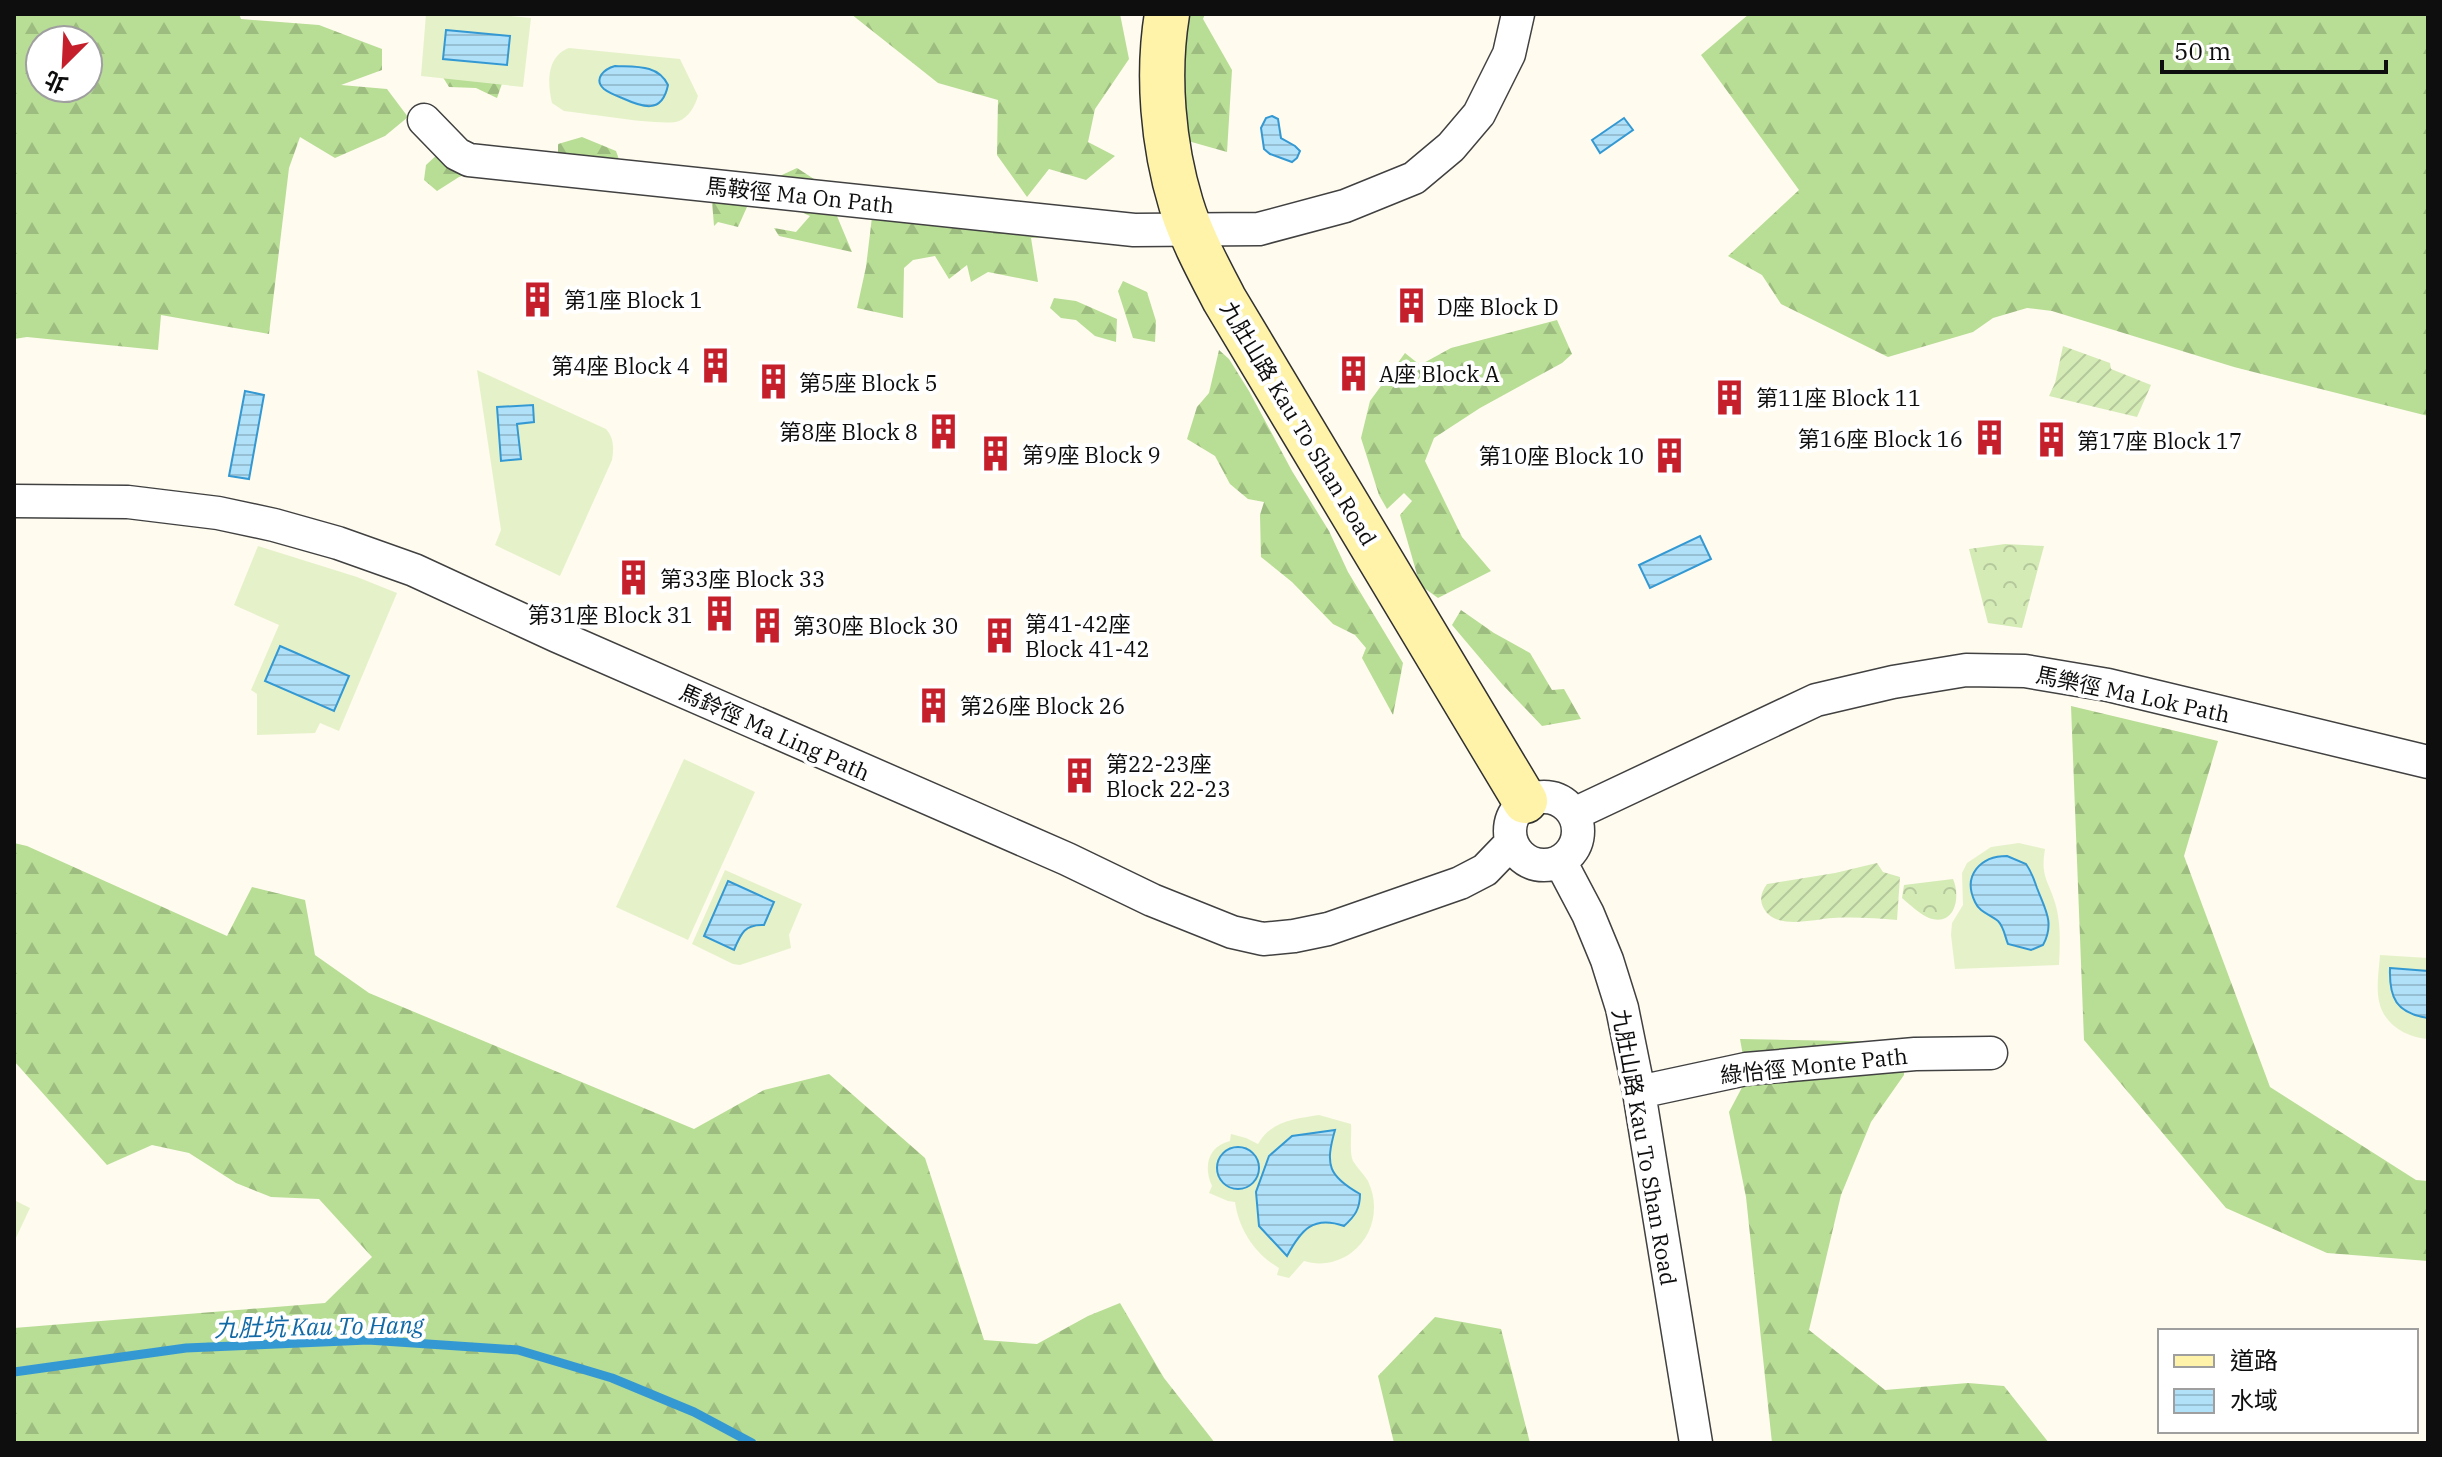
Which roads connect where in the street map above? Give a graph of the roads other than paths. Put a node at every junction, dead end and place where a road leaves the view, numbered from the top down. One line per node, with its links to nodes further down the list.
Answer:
1 (1167, 14): 4 (street, 九肚山路 Kau To Shan Road)
2 (1518, 14): 4 (street, 馬鞍徑 Ma On Path)
3 (424, 120): 4 (street, 馬鞍徑 Ma On Path)
4 (1191, 231): 7 (street, 九肚山路 Kau To Shan Road)
5 (15, 501): 9 (street, 馬鈴徑 Ma Ling Path)
6 (2428, 762): 8 (street, 馬樂徑 Ma Lok Path)
7 (1525, 801): 8 (street); 9 (street)
8 (1574, 814): 10 (street)
9 (1511, 843): 10 (street)
10 (1560, 861): 12 (street, 九肚山路 Kau To Shan Road)
11 (1991, 1053): 12 (street, 綠怡徑 Monte Path)
12 (1639, 1092): 13 (street, 九肚山路 Kau To Shan Road)
13 (1696, 1443)

